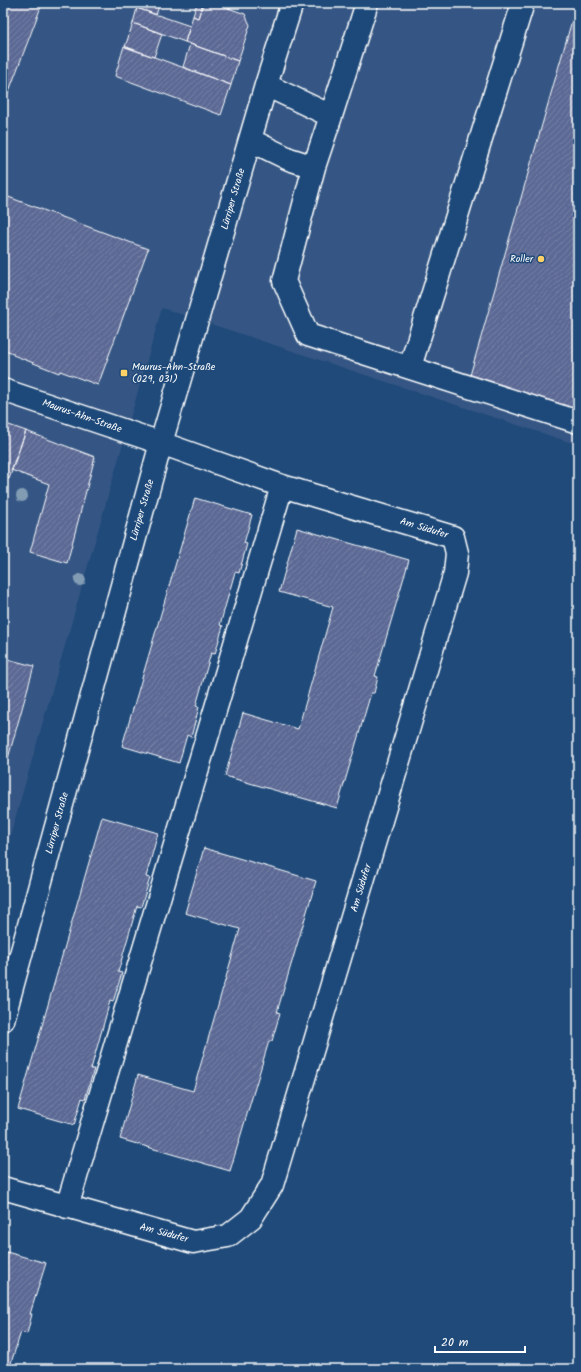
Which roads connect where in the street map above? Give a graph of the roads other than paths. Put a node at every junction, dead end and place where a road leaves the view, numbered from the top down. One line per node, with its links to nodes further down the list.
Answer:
1 (292, 3): 4 (street, Lürriper Straße)
2 (367, 3): 5 (street)
3 (523, 3): 8 (street)
4 (266, 85): 5 (street); 6 (street, Lürriper Straße)
5 (331, 116): 7 (street)
6 (250, 140): 7 (street); 11 (street, Lürriper Straße)
7 (314, 167): 8 (street)
8 (410, 367): 10 (street)
9 (3, 390): 11 (street, Maurus-Ahn-Straße)
10 (578, 422)
11 (161, 443): 12 (street, Am Südufer); 13 (street, Lürriper Straße)
12 (282, 486): 15 (street); 15 (street, Am Südufer)
13 (3, 1020)
14 (3, 1188): 15 (street, Am Südufer)
15 (67, 1207)

